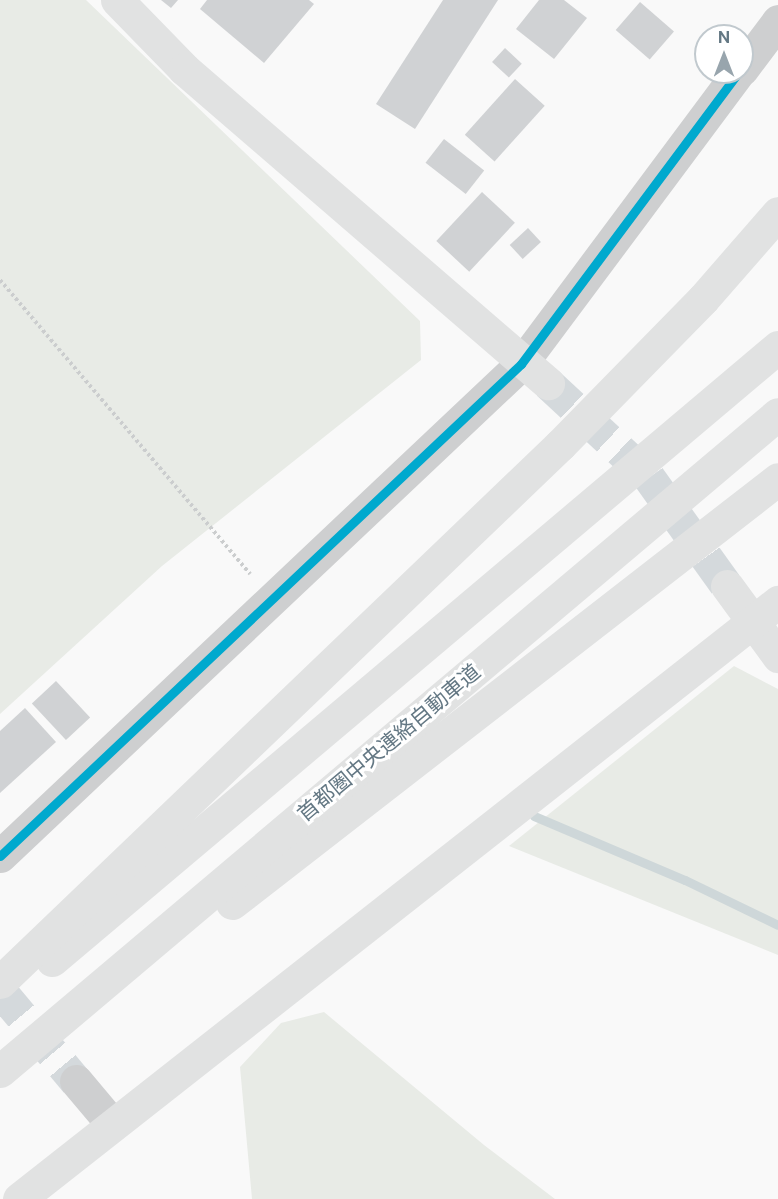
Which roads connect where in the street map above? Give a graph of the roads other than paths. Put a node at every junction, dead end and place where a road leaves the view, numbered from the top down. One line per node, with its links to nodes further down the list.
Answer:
1 (117, 0): 7 (main road)
2 (778, 21): 3 (street)
3 (754, 53)
4 (730, 84): 7 (street)
5 (778, 213): 15 (main road)
6 (778, 347): 16 (main road)
7 (521, 363): 8 (main road); 14 (street)
8 (548, 384)
9 (778, 414): 17 (main road, 首都圏中央連絡自動車道)
10 (778, 479): 19 (main road)
11 (727, 586): 12 (main road)
12 (766, 612): 13 (main road); 20 (main road)
13 (778, 656)
14 (0, 856)
15 (0, 982)
16 (0, 1004)
17 (0, 1071)
18 (76, 1081): 20 (street)
19 (0, 1082)
20 (113, 1125): 21 (main road)
21 (19, 1199)

